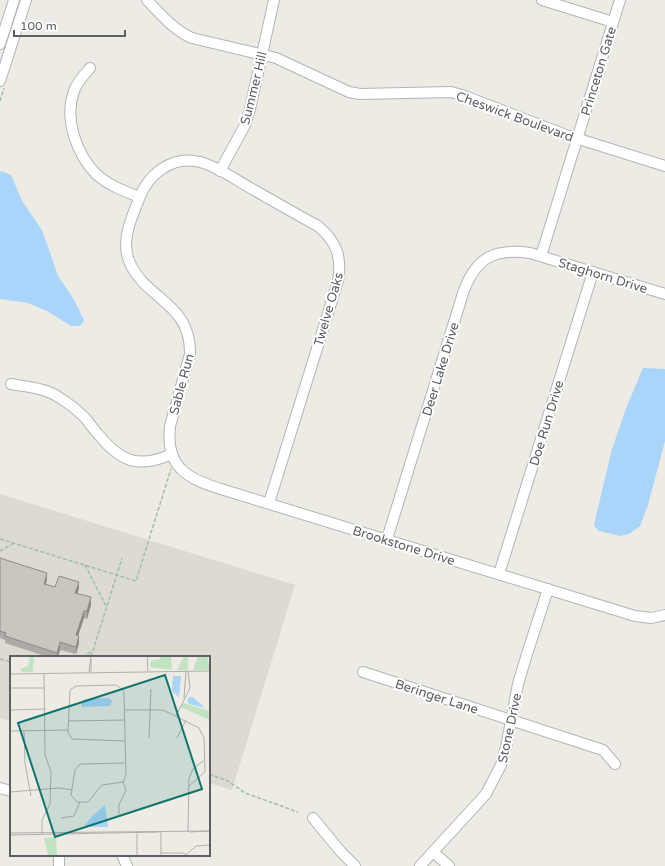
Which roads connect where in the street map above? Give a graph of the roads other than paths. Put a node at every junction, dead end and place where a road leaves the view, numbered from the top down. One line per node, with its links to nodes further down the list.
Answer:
1 (14, 0): 8 (street)
2 (26, 0): 11 (street)
3 (147, 0): 9 (street, Cheswick Boulevard)
4 (274, 0): 9 (street, Summer Hill)
5 (542, 0): 7 (street)
6 (620, 0): 7 (street, Princeton Gate)
7 (613, 22): 12 (street, Princeton Gate)
8 (0, 44)
9 (262, 54): 12 (street, Cheswick Boulevard); 14 (street, Summer Hill)
10 (90, 68): 15 (street)
11 (0, 81)
12 (577, 138): 13 (street, Cheswick Boulevard); 16 (street, Princeton Gate)
13 (665, 166)
14 (220, 171): 15 (street, Sable Run); 21 (street, Twelve Oaks)
15 (139, 197): 20 (street, Sable Run)
16 (541, 256): 17 (street, Staghorn Drive); 22 (street, Deer Lake Drive)
17 (592, 272): 18 (street, Staghorn Drive); 23 (street, Doe Run Drive)
18 (665, 294)
19 (10, 384): 20 (street)
20 (170, 455): 21 (street, Brookstone Drive)
21 (269, 503): 22 (street, Brookstone Drive)
22 (387, 539): 23 (street, Brookstone Drive)
23 (499, 574): 24 (street, Brookstone Drive)
24 (548, 589): 25 (street, Brookstone Drive); 27 (street, Stone Drive)
25 (665, 615)
26 (362, 672): 27 (street, Beringer Lane)
27 (511, 720): 28 (street, Beringer Lane); 32 (street, Stone Drive)
28 (615, 764)
29 (0, 788): 30 (street)
30 (10, 791)
31 (313, 818): 35 (street)
32 (433, 852): 36 (street, Stone Drive); 37 (street)
33 (122, 856): 34 (street)
34 (127, 866)
35 (355, 866)
36 (420, 866)
37 (449, 866)

